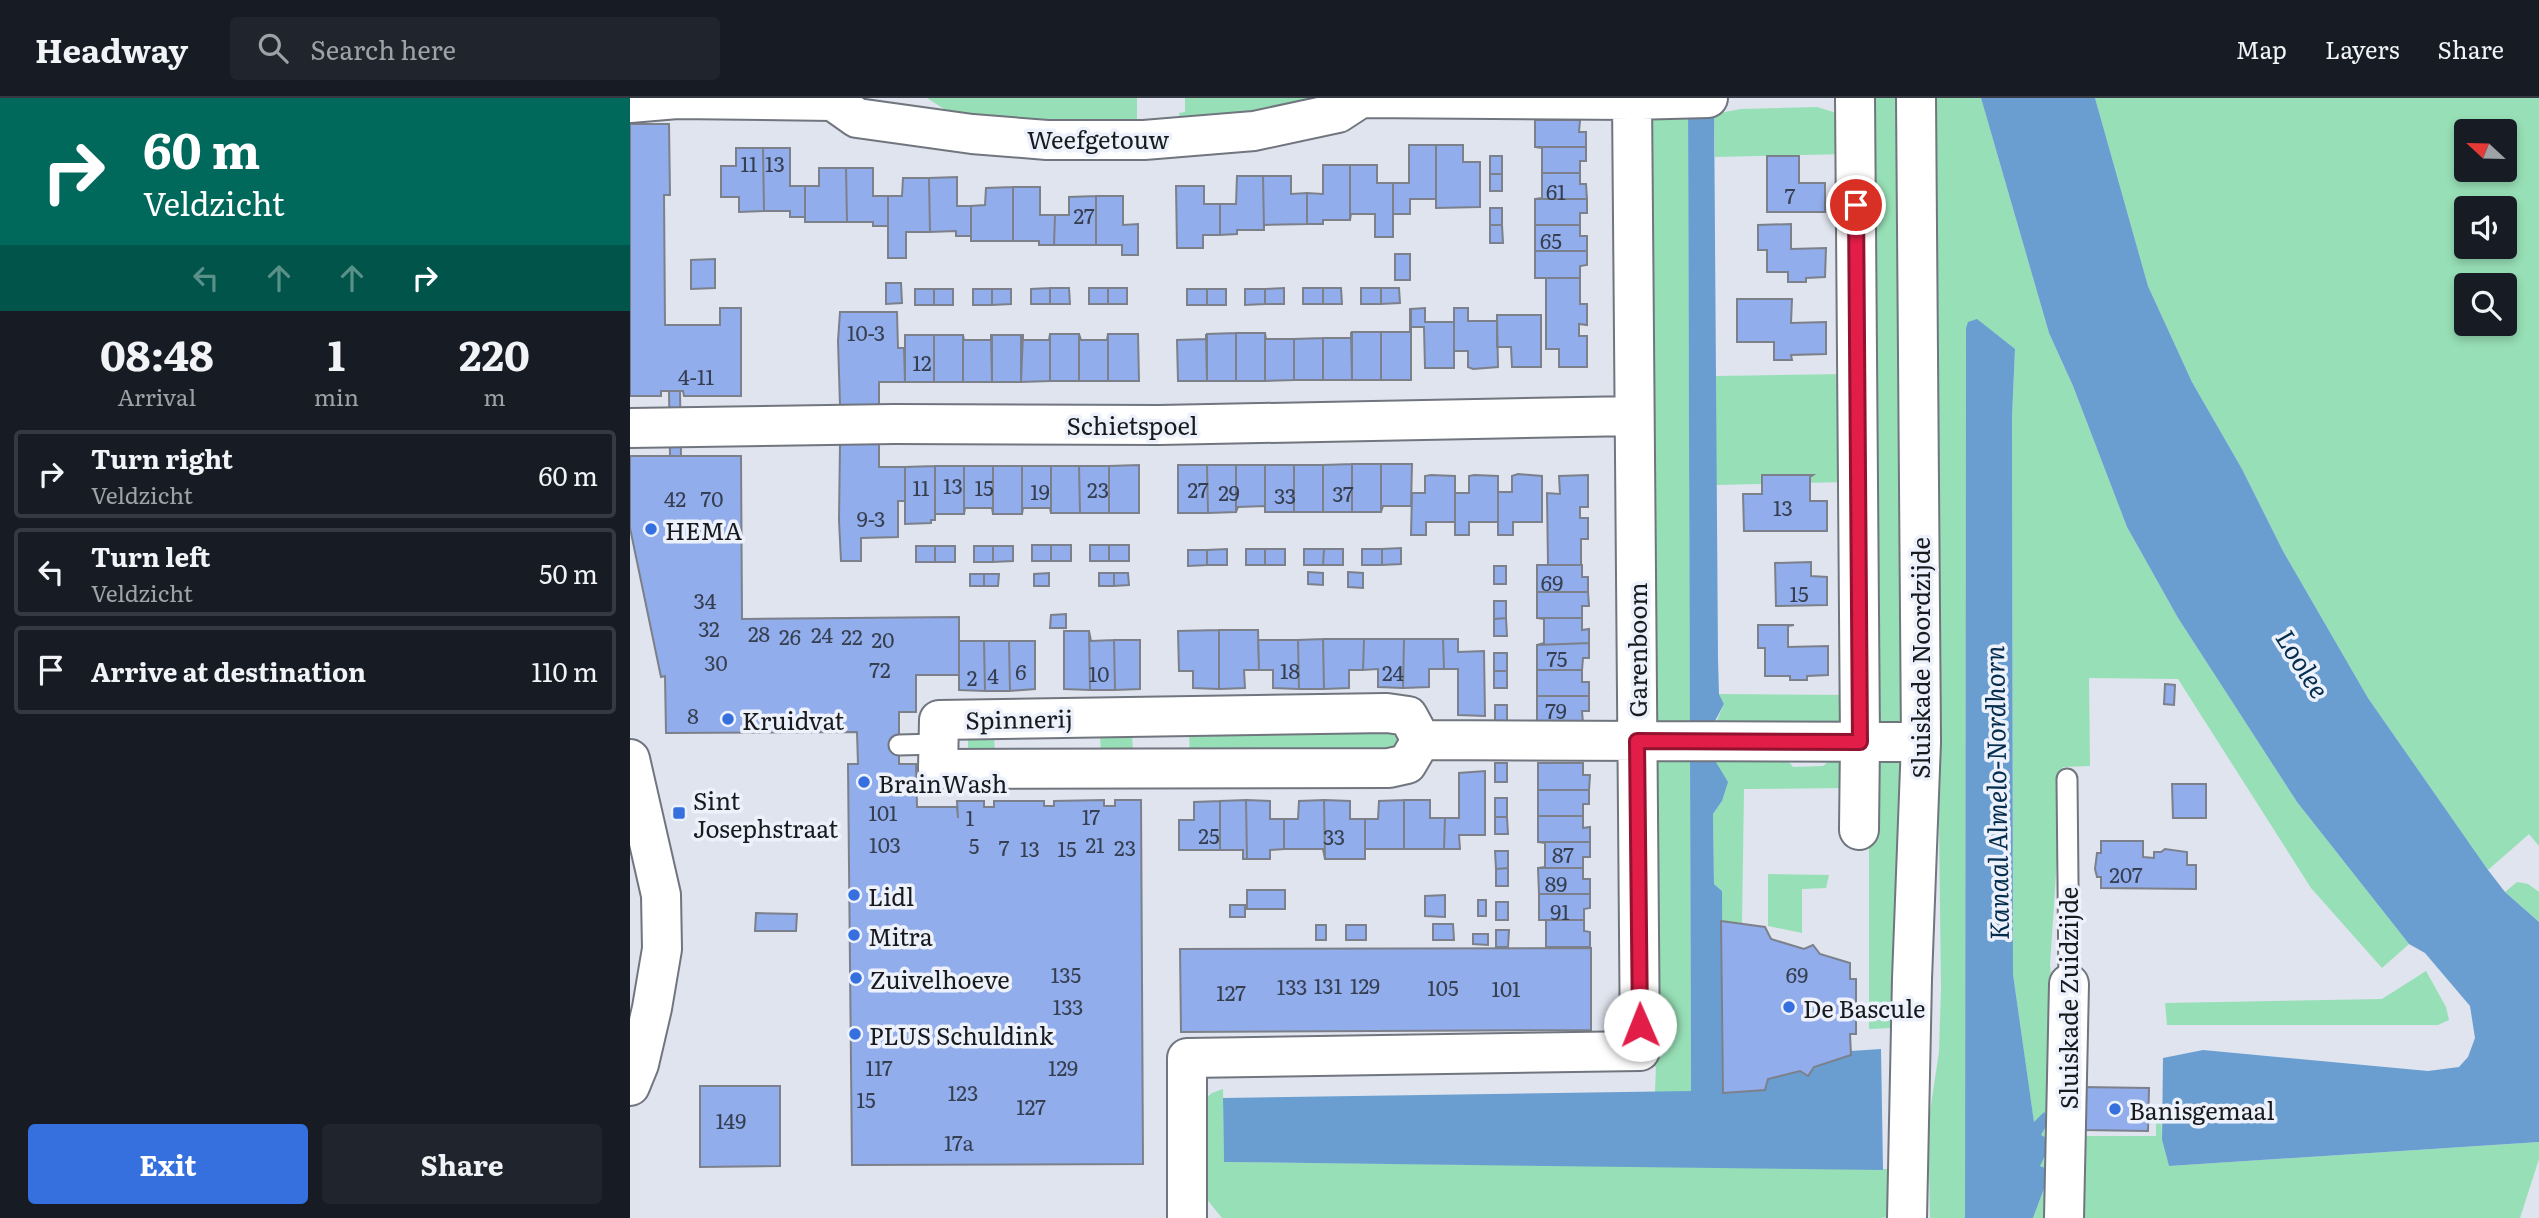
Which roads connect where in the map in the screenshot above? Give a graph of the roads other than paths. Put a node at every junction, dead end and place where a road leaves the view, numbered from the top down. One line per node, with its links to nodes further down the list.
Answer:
1 (1361, 98): 5 (street, Weefgetouw); 6 (street, Weefgetouw)
2 (1708, 98): 5 (street, Weefgetouw)
3 (1855, 98): 12 (street)
4 (1916, 98): 13 (street, Sluiskade Noordzijde)
5 (1642, 99): 8 (street, Garenboom)
6 (835, 100): 7 (street, Weefgetouw)
7 (630, 103)
8 (1634, 416): 9 (street, Schietspoel); 11 (street, Garenboom)
9 (630, 428)
10 (1421, 740): 11 (street); 14 (street, Spinnerij); 14 (street, Spinnerij)
11 (1650, 741): 12 (street); 21 (street, Garenboom)
12 (1860, 742): 13 (street); 18 (street)
13 (1921, 742): 22 (street, Sluiskade Noordzijde)
14 (938, 744): 15 (lane)
15 (900, 745)
16 (630, 759): 20 (street)
17 (2067, 779): 19 (lane, Sluiskade Zuidzijde)
18 (1859, 830)
19 (2069, 984): 23 (street, Sluiskade Zuidzijde)
20 (633, 1070)
21 (1186, 1218)
22 (1907, 1218)
23 (2064, 1218)

